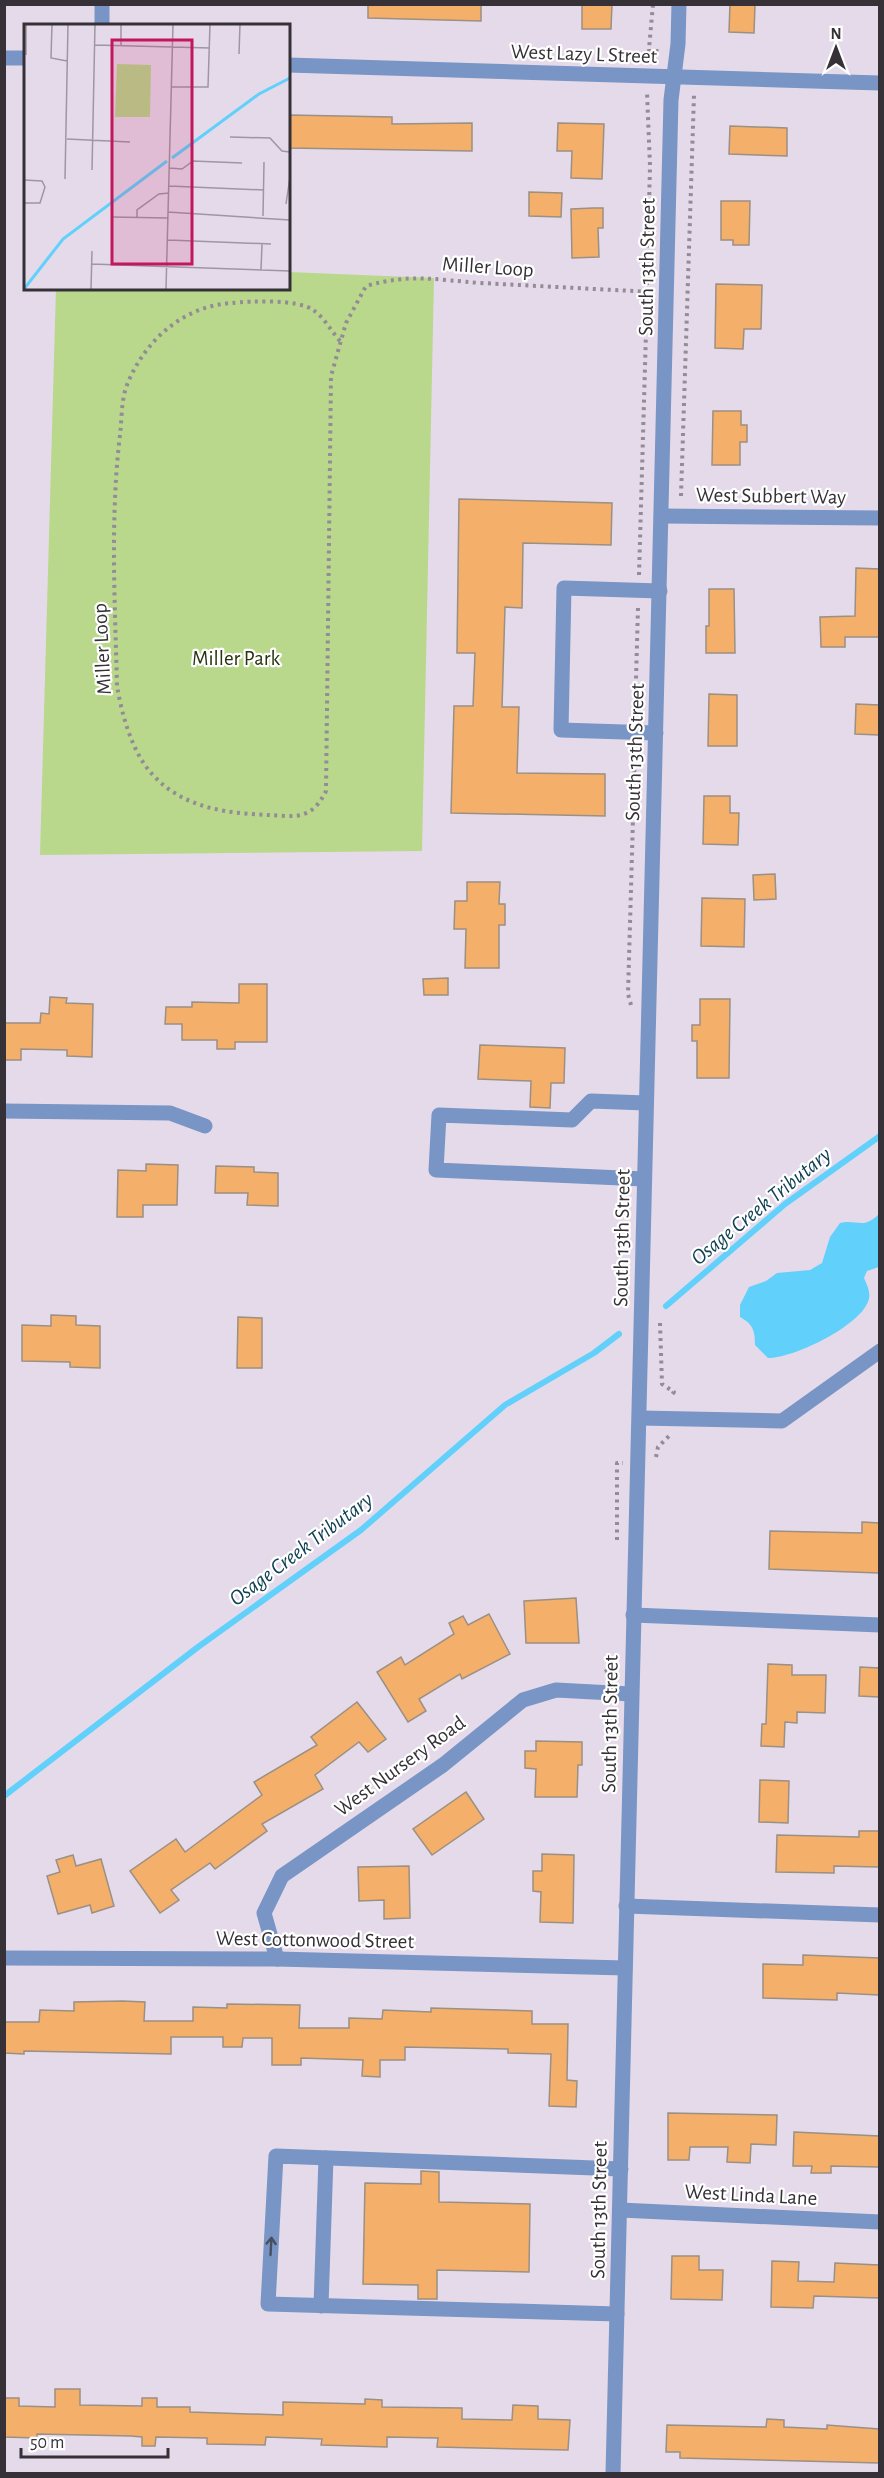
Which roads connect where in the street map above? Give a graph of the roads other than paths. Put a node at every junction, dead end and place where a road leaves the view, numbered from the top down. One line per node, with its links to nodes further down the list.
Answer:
1 (102, 4): 3 (street)
2 (679, 4): 7 (street, South 13th Street)
3 (102, 24)
4 (4, 58): 5 (street)
5 (24, 58)
6 (290, 65): 7 (street, West Lazy L Street)
7 (674, 77): 8 (street, West Lazy L Street); 9 (street, South 13th Street)
8 (879, 83)
9 (662, 516): 10 (street, West Subbert Way); 11 (street, South 13th Street)
10 (879, 518)
11 (660, 591): 12 (street, South 13th Street); 12 (street)
12 (656, 733): 13 (street, South 13th Street)
13 (646, 1103): 16 (street, South 13th Street); 16 (street)
14 (4, 1111): 15 (street)
15 (205, 1126)
16 (644, 1179): 18 (street, South 13th Street)
17 (879, 1351): 18 (street)
18 (639, 1418): 19 (street, South 13th Street)
19 (633, 1615): 20 (street); 21 (street, South 13th Street)
20 (879, 1625)
21 (631, 1694): 22 (street, South 13th Street); 25 (street, West Nursery Road)
22 (626, 1906): 23 (street); 26 (street, South 13th Street)
23 (879, 1915)
24 (4, 1958): 25 (street, West Cottonwood Street)
25 (277, 1959): 26 (street, West Cottonwood Street)
26 (625, 1968): 28 (street, South 13th Street)
27 (326, 2158): 28 (street); 31 (street); 31 (street, one-way to 27)
28 (621, 2169): 29 (street, South 13th Street)
29 (620, 2210): 30 (street, West Linda Lane); 32 (street, South 13th Street)
30 (879, 2222)
31 (321, 2306): 32 (street)
32 (617, 2314): 33 (street, South 13th Street)
33 (613, 2474)

